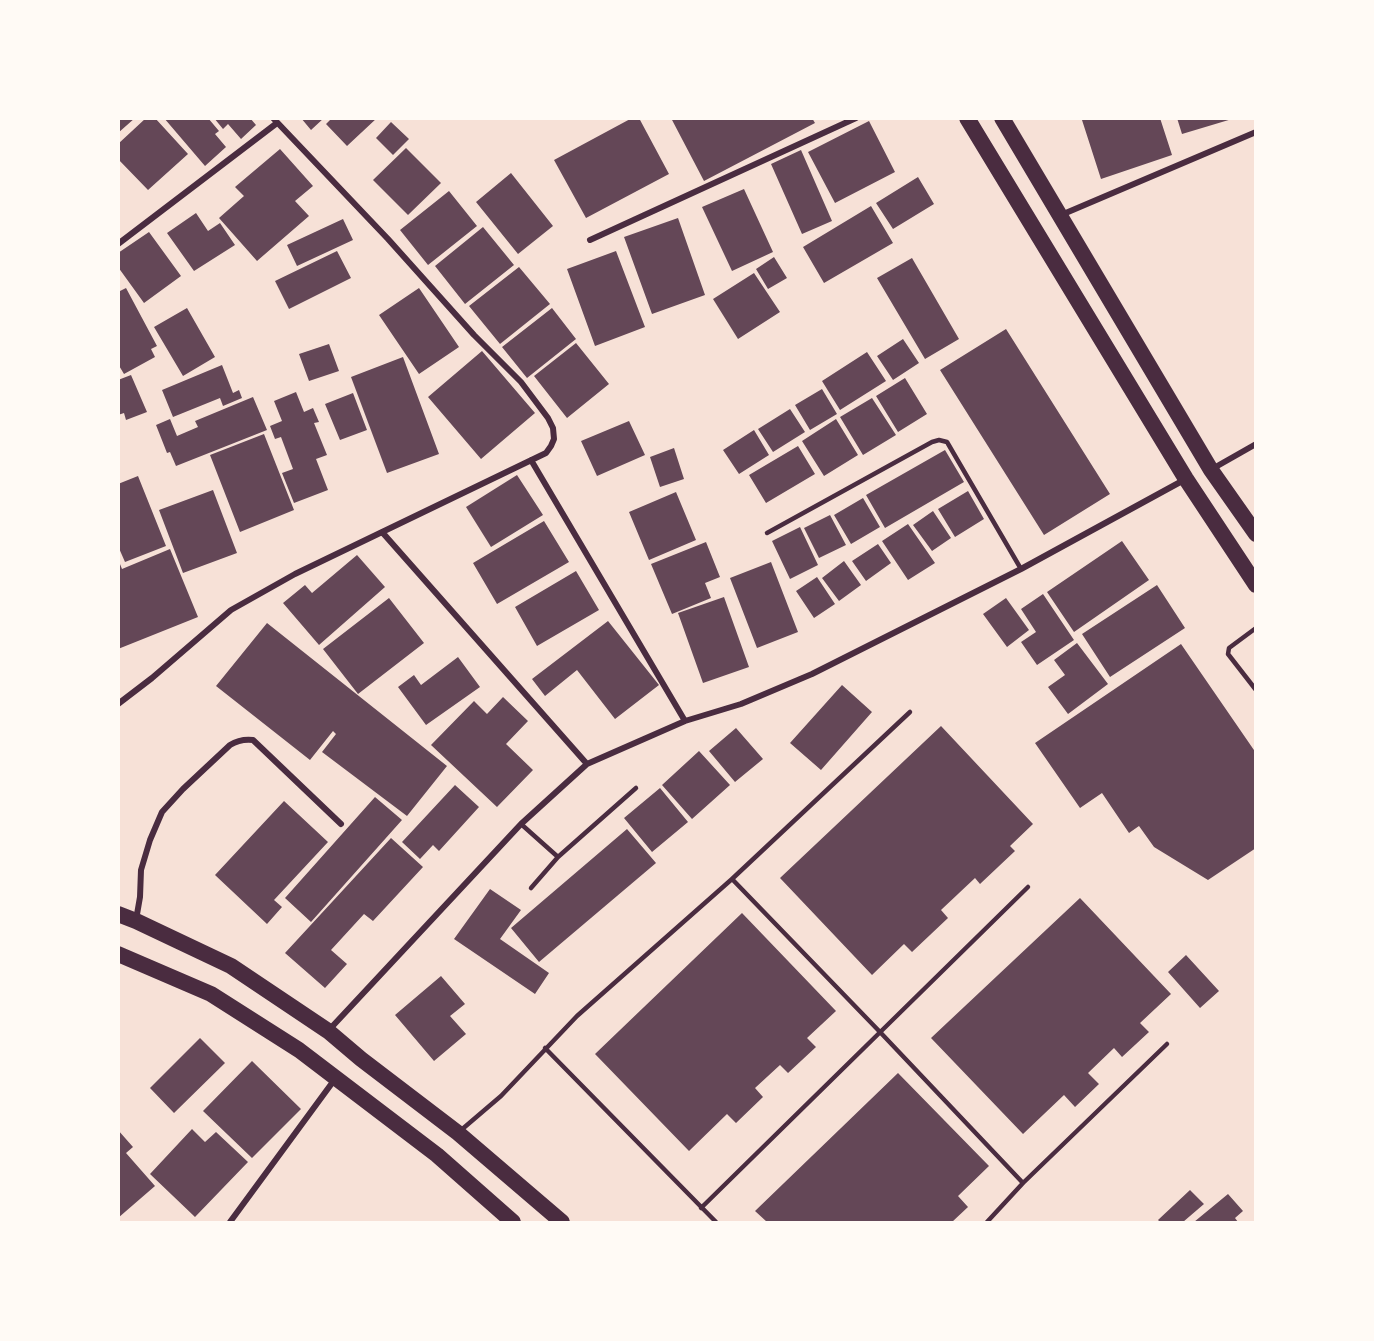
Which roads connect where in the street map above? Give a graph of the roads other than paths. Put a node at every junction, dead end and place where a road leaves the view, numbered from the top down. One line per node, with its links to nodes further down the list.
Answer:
1 (856, 118): 7 (street)
2 (967, 118): 12 (highway)
3 (1002, 118): 6 (highway)
4 (275, 121): 8 (street); 10 (street)
5 (1256, 132): 6 (street)
6 (1060, 216): 11 (highway)
7 (590, 240)
8 (118, 244)
9 (1256, 444): 11 (street)
10 (531, 460): 13 (street); 22 (street)
11 (1211, 470): 15 (highway)
12 (1186, 479): 16 (street); 17 (highway)
13 (382, 532): 20 (street); 23 (street)
14 (767, 533): 16 (lane)
15 (1256, 534)
16 (1021, 569): 22 (street)
17 (1256, 585)
18 (1256, 628): 19 (lane)
19 (1256, 690)
20 (118, 704)
21 (910, 712): 28 (lane)
22 (685, 721): 23 (street)
23 (587, 764): 26 (street)
24 (636, 788): 27 (lane)
25 (341, 824): 32 (street)
26 (521, 824): 27 (lane); 34 (street)
27 (558, 857): 30 (lane)
28 (732, 879): 35 (lane); 37 (lane)
29 (1028, 887): 35 (lane)
30 (531, 888)
31 (118, 914): 32 (highway)
32 (136, 921): 34 (highway)
33 (118, 954): 38 (highway)
34 (328, 1031): 39 (highway)
35 (880, 1032): 40 (lane); 41 (lane)
36 (1167, 1044): 40 (lane)
37 (545, 1048): 39 (lane); 41 (lane)
38 (335, 1079): 42 (street); 43 (highway)
39 (458, 1133): 44 (highway)
40 (1023, 1183): 46 (lane)
41 (701, 1208): 45 (lane)
42 (230, 1222)
43 (513, 1222)
44 (562, 1222)
45 (716, 1222)
46 (987, 1222)

